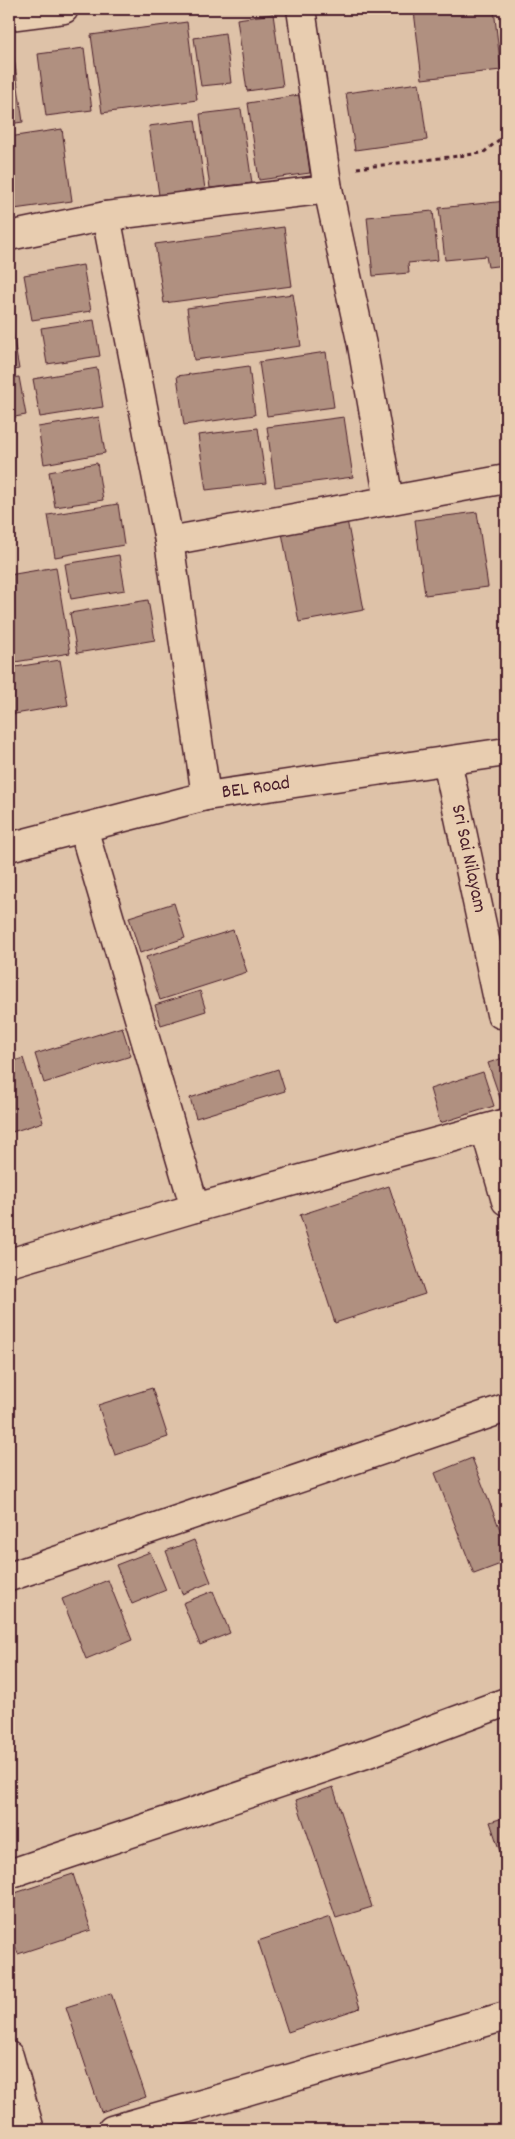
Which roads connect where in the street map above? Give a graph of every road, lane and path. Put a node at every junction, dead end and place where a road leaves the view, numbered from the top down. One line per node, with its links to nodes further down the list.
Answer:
1 (64, 9): 3 (street)
2 (301, 9): 5 (street)
3 (9, 16)
4 (506, 138): 5 (path)
5 (327, 180): 6 (street); 9 (street)
6 (106, 216): 7 (street); 10 (street)
7 (9, 236)
8 (506, 479): 9 (street)
9 (389, 501): 10 (street)
10 (169, 541): 13 (street)
11 (506, 752): 12 (street, BEL Road)
12 (447, 761): 13 (street, BEL Road); 16 (street, Sri Sai Nilayam)
13 (206, 796): 14 (street, BEL Road)
14 (83, 828): 15 (street, BEL Road); 19 (street)
15 (9, 848)
16 (501, 1014)
17 (496, 1126): 18 (street); 19 (street)
18 (506, 1202)
19 (195, 1208): 20 (street)
20 (9, 1264)
21 (506, 1408): 22 (street)
22 (9, 1577)
23 (506, 1702): 24 (street)
24 (9, 1874)
25 (506, 2016): 28 (street)
26 (9, 2056): 27 (street)
27 (30, 2130)
28 (112, 2130)

